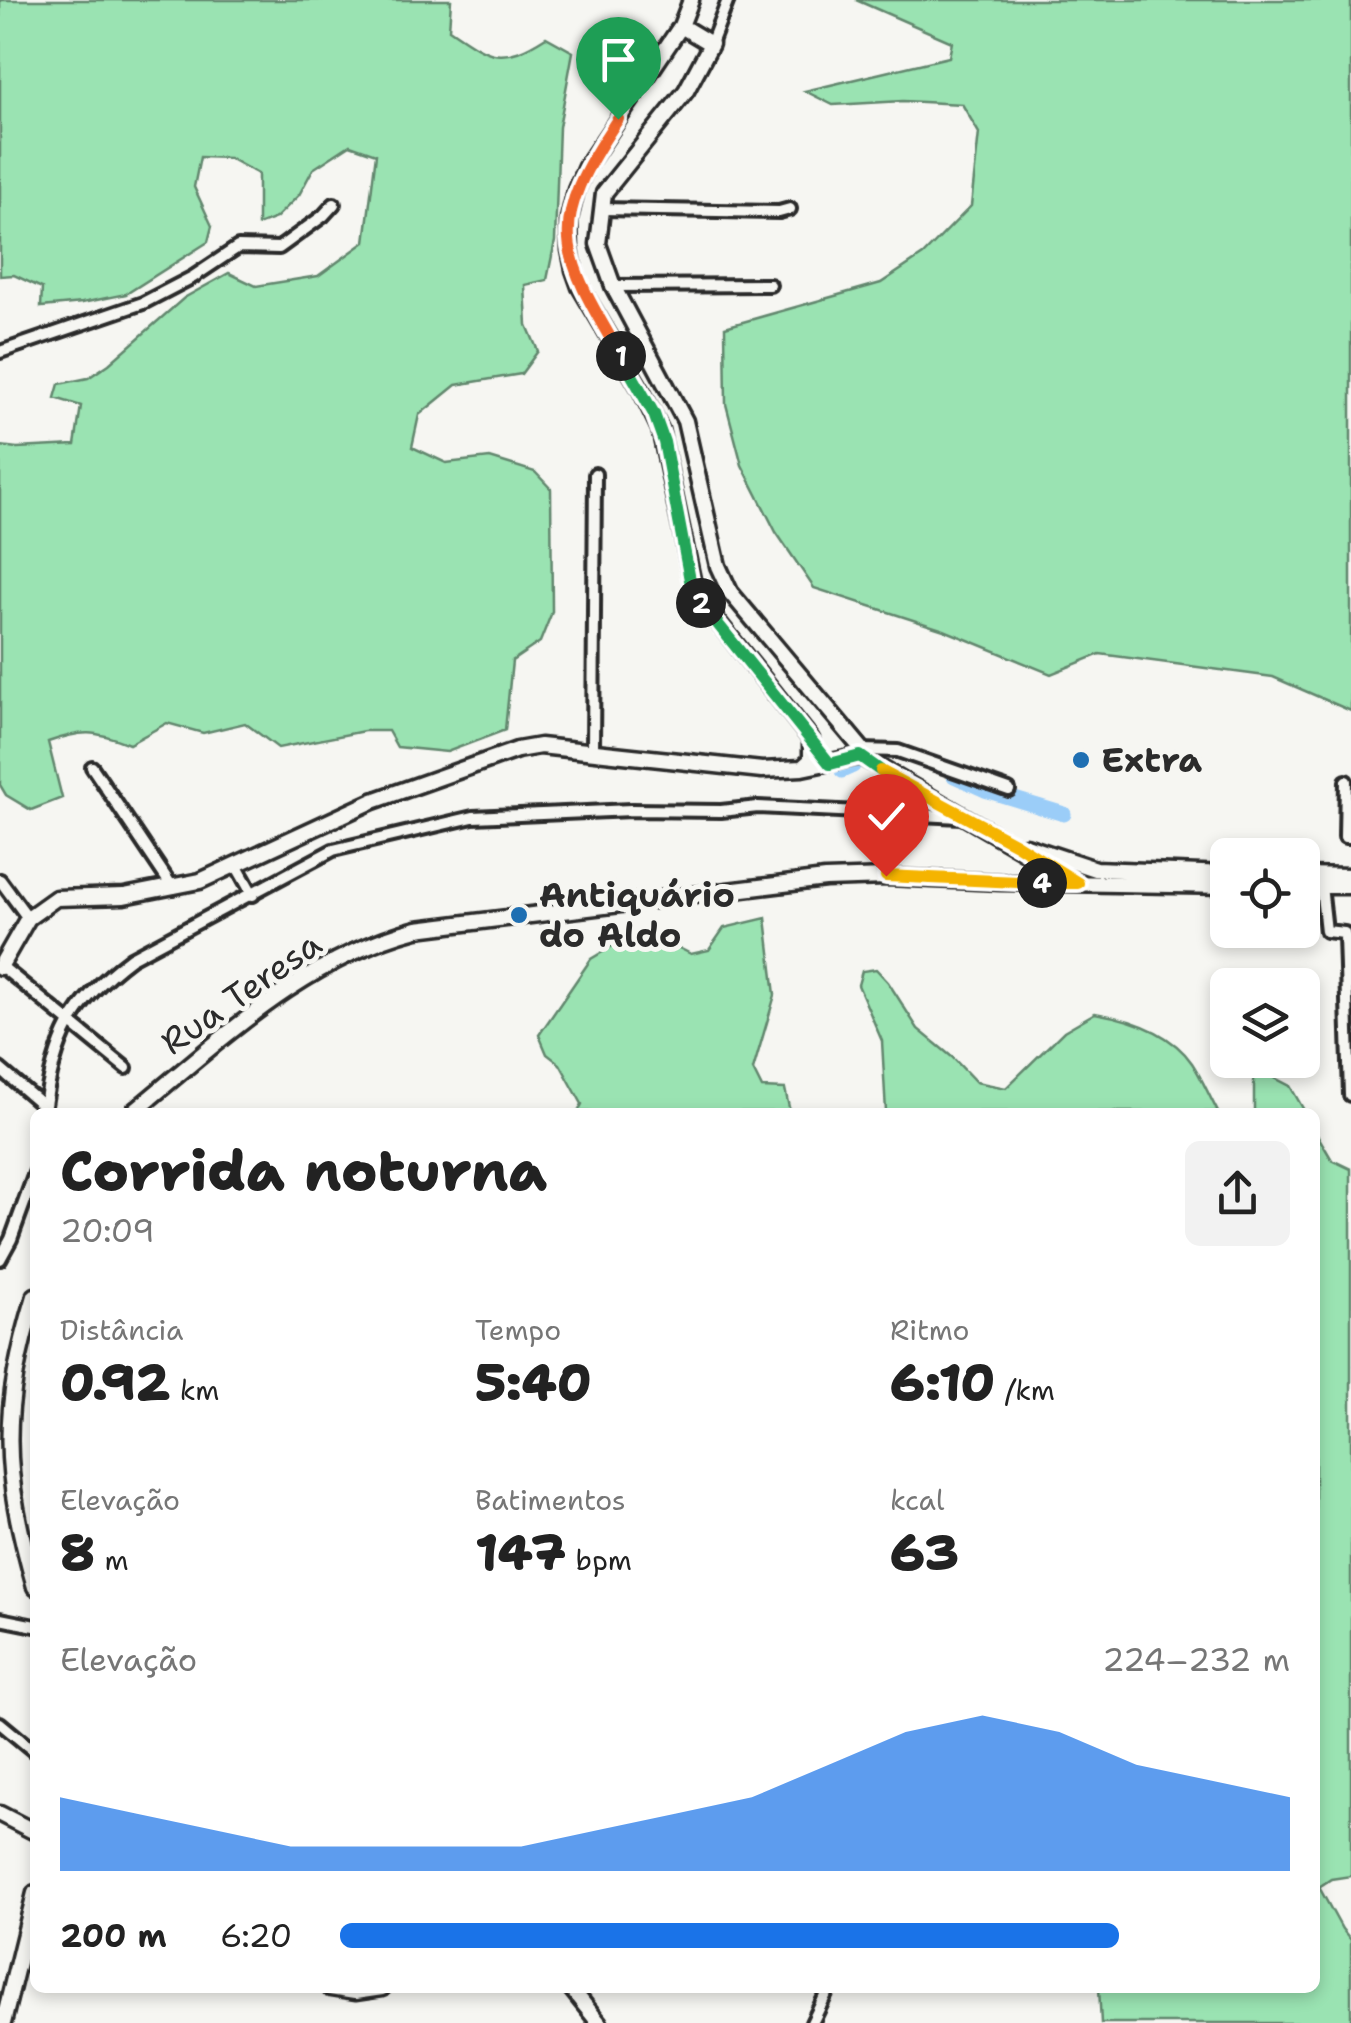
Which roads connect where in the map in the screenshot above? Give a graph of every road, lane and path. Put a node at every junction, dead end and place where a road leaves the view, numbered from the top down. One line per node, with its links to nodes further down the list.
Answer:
1 (691, 0): 3 (main road)
2 (728, 0): 4 (street)
3 (682, 26): 4 (main road); 12 (main road)
4 (712, 44): 6 (main road)
5 (334, 204): 10 (street)
6 (601, 209): 7 (street); 9 (main road)
7 (790, 209)
8 (770, 285): 9 (street)
9 (613, 286): 11 (main road)
10 (0, 352)
11 (677, 401): 12 (street); 16 (main road)
12 (654, 414): 14 (main road)
13 (595, 474): 15 (street)
14 (811, 739): 17 (main road); 19 (main road)
15 (593, 750): 19 (main road); 25 (main road)
16 (860, 752): 17 (main road); 21 (street); 22 (main road)
17 (830, 764): 19 (main road)
18 (92, 767): 35 (street)
19 (802, 768)
20 (1346, 782): 23 (street)
21 (1009, 790)
22 (962, 817): 24 (main road); 36 (street)
23 (1351, 837)
24 (1016, 844): 27 (main road); 31 (main road)
25 (236, 864): 35 (main road); 36 (street)
26 (1210, 874): 27 (main road, Rua Teresa)
27 (1095, 876): 31 (main road, Rua Teresa); 32 (main road, Rua Teresa)
28 (1320, 876): 29 (main road)
29 (1351, 876)
30 (0, 880): 37 (street)
31 (1078, 883): 45 (main road, Rua Teresa)
32 (1210, 885)
33 (1321, 886): 34 (main road); 43 (street)
34 (1351, 886)
35 (173, 888): 37 (main road)
36 (253, 895): 40 (street)
37 (28, 918): 38 (main road)
38 (5, 945): 39 (main road)
39 (4, 969): 40 (street)
40 (70, 1022): 41 (street); 44 (street)
41 (126, 1068)
42 (0, 1070): 44 (street)
43 (1350, 1095)
44 (42, 1108)
45 (138, 1108)
46 (30, 1187): 47 (street)
47 (0, 1260)
48 (30, 1310): 49 (main road)
49 (30, 1556)
50 (0, 1619): 51 (street)
51 (30, 1625)
52 (0, 1723): 53 (street)
53 (30, 1748)
54 (0, 1814): 55 (main road)
55 (30, 1829)
56 (30, 1913): 59 (main road)
57 (574, 1993): 60 (main road)
58 (827, 1993): 61 (street)
59 (3, 2023)
60 (599, 2023)
61 (812, 2023)

